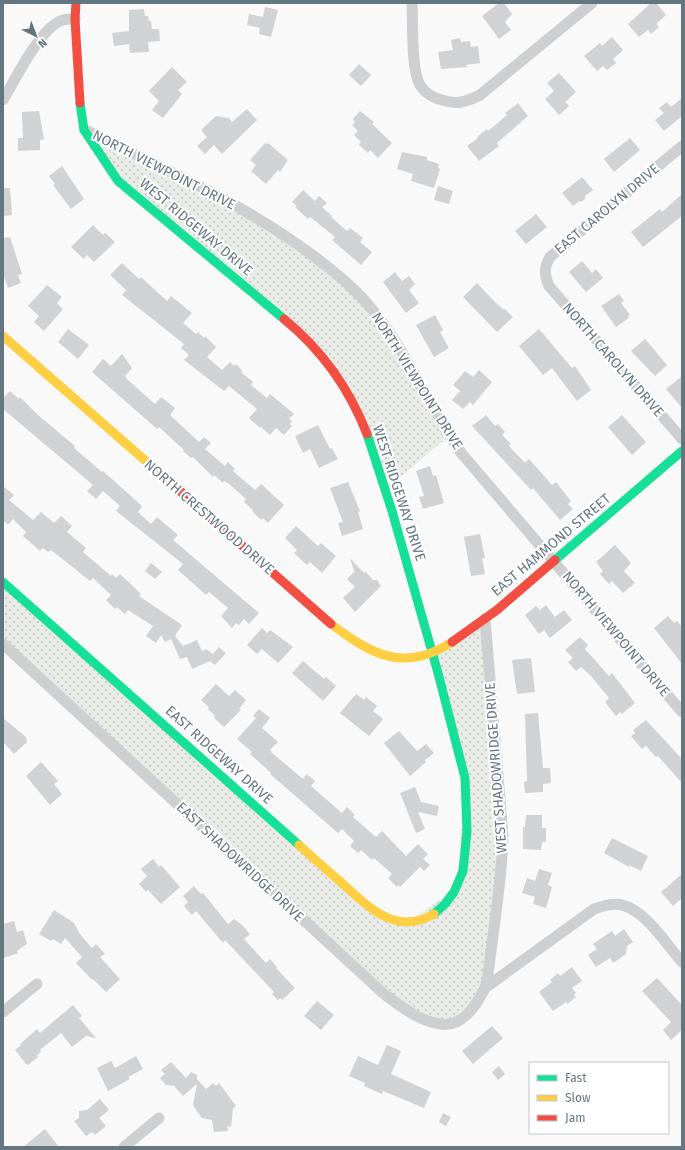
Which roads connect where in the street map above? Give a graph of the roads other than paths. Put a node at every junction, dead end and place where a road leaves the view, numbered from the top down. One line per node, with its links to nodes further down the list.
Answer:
1 (76, 3): 4 (street, WEST RIDGEWAY DRIVE)
2 (412, 3): 3 (street)
3 (592, 3)
4 (75, 19): 5 (street); 6 (street, WEST RIDGEWAY DRIVE)
5 (3, 100)
6 (84, 130): 12 (street, NORTH VIEWPOINT DRIVE); 16 (street, WEST RIDGEWAY DRIVE)
7 (682, 146): 8 (street, EAST CAROLYN DRIVE)
8 (546, 279): 10 (street, NORTH CAROLYN DRIVE)
9 (3, 336): 16 (street, NORTH CRESTWOOD DRIVE)
10 (682, 439)
11 (682, 451): 12 (street, EAST HAMMOND STREET)
12 (554, 561): 14 (street, EAST HAMMOND STREET); 17 (street, NORTH VIEWPOINT DRIVE)
13 (3, 582): 18 (street, EAST RIDGEWAY DRIVE)
14 (485, 619): 16 (street, EAST HAMMOND STREET); 21 (street, WEST SHADOWRIDGE DRIVE)
15 (3, 644): 21 (street, EAST SHADOWRIDGE DRIVE)
16 (433, 653): 18 (street, WEST RIDGEWAY DRIVE)
17 (682, 712)
18 (427, 918)
19 (682, 962): 21 (street)
20 (37, 984): 22 (street)
21 (485, 988)
22 (3, 1012)
23 (159, 1118): 24 (street)
24 (124, 1147)

